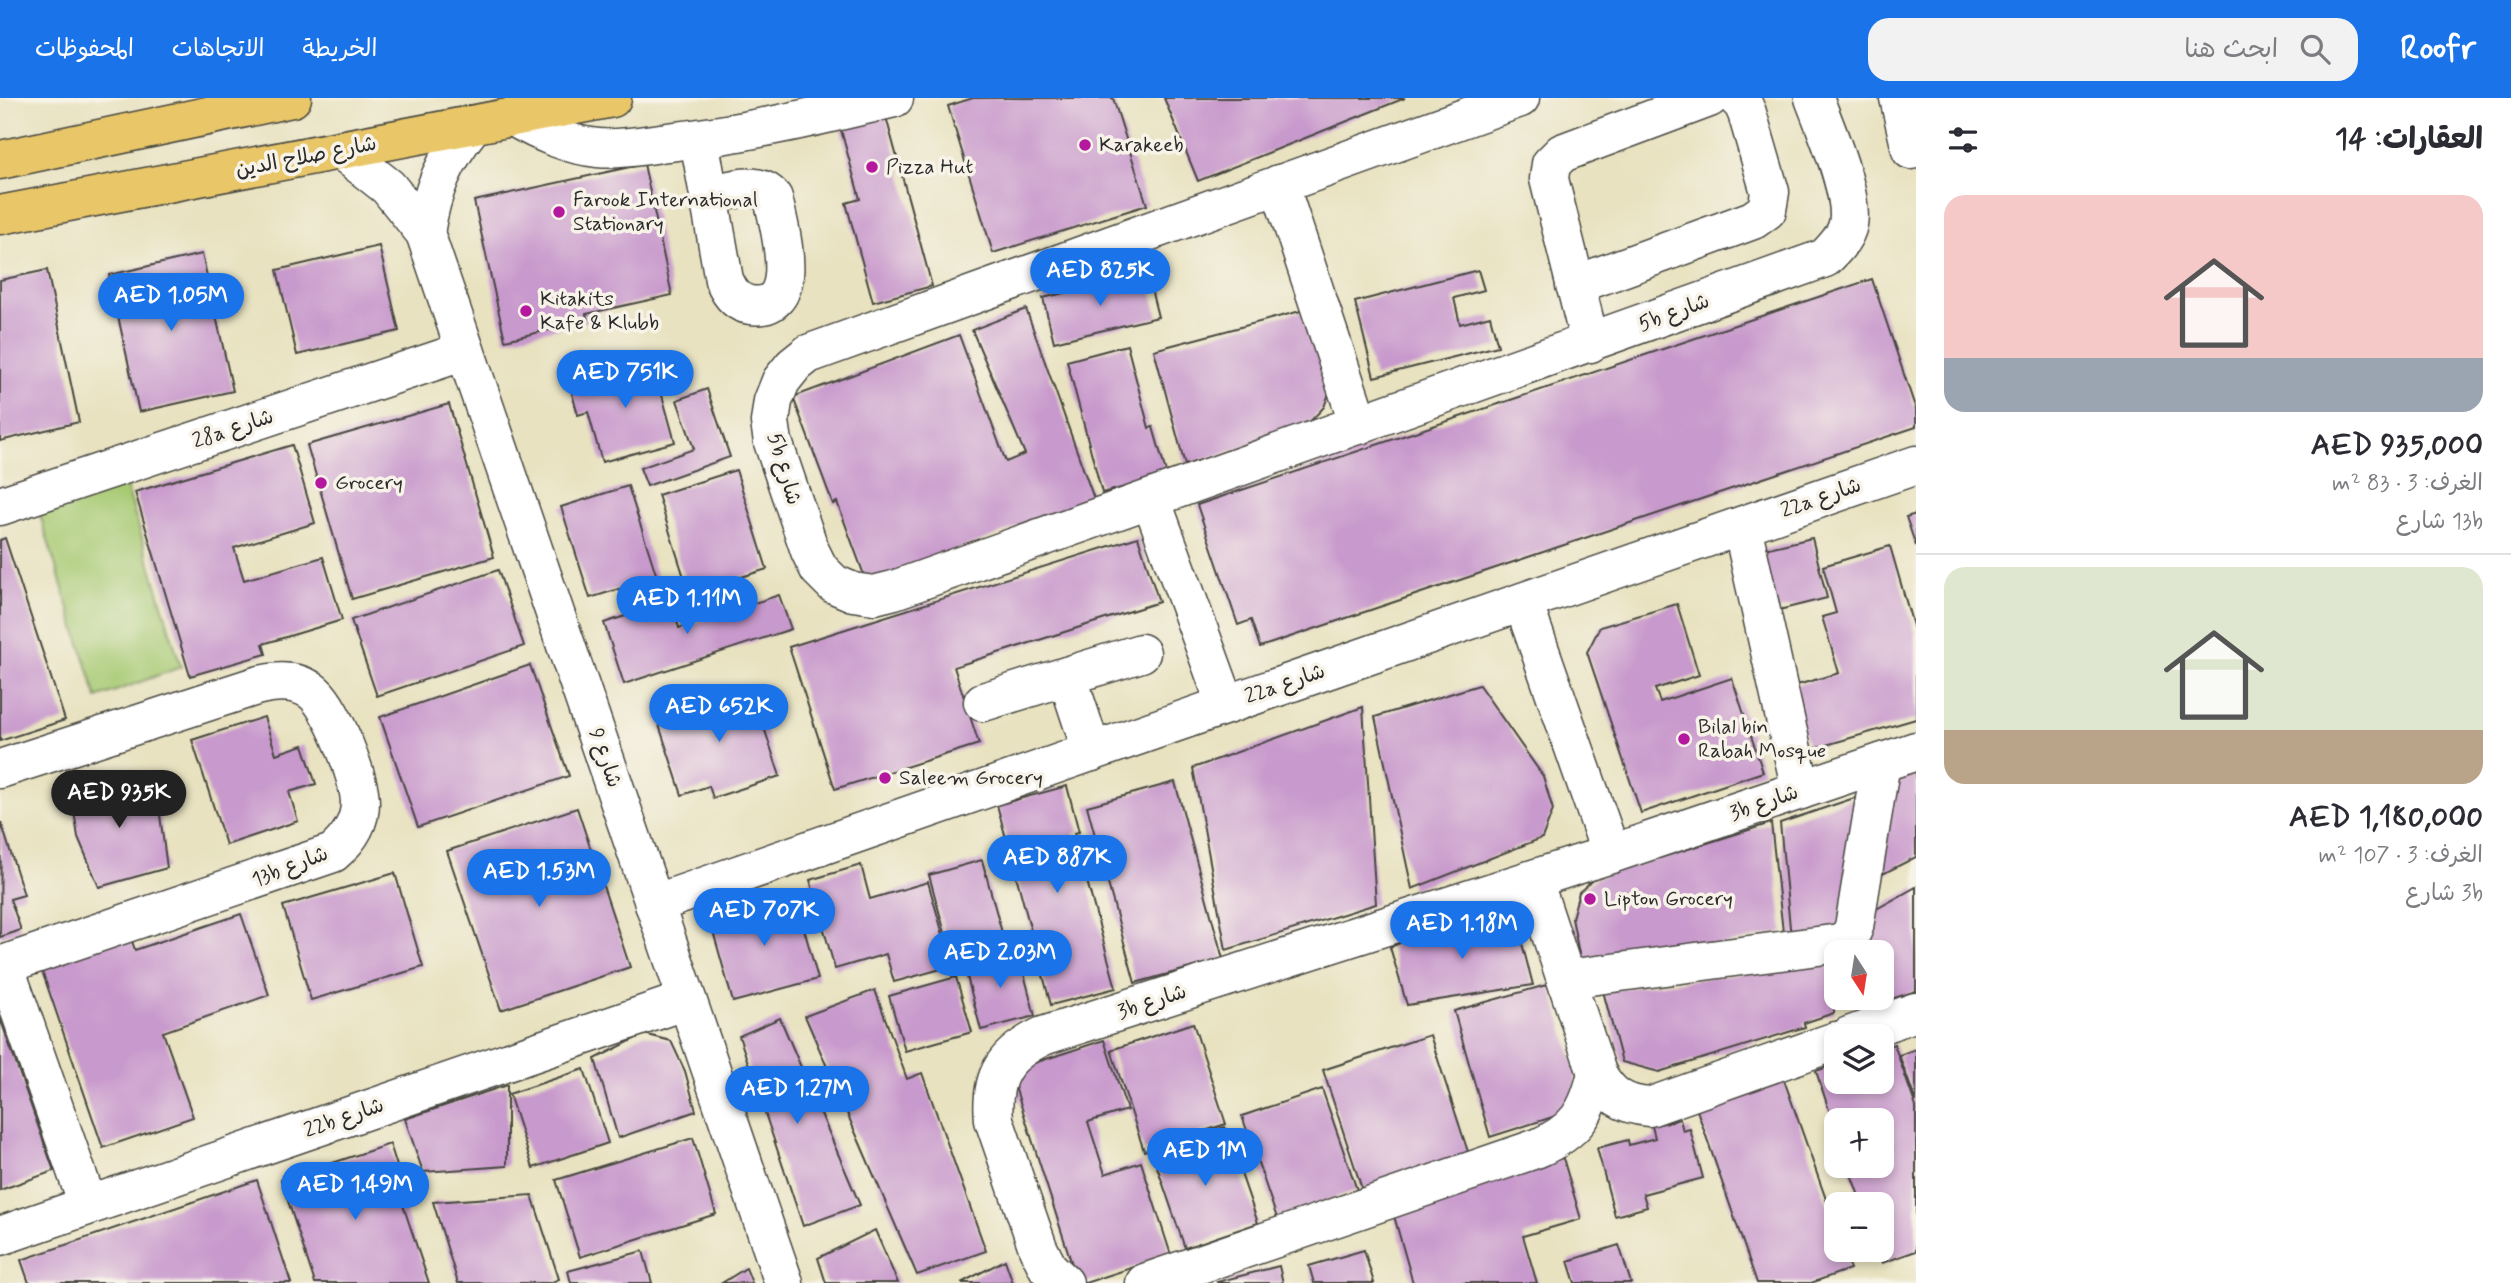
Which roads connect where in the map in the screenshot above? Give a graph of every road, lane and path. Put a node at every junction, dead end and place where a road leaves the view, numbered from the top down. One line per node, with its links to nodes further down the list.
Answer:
1 (292, 98): 9 (main road)
2 (612, 98): 10 (main road, شارع صلاح الدين)
3 (894, 98): 12 (street)
4 (1520, 98): 16 (street, 5b شارع)
5 (1709, 98): 20 (street)
6 (1737, 98): 20 (street)
7 (1814, 98): 21 (street, 5b شارع)
8 (1899, 98): 14 (street)
9 (199, 108): 15 (main road)
10 (513, 117): 11 (main road, شارع صلاح الدين); 12 (street)
11 (471, 126): 13 (main road, شارع صلاح الدين); 19 (street)
12 (699, 139): 17 (street)
13 (341, 150): 18 (main road, شارع صلاح الدين); 19 (street, شارع 9)
14 (1911, 150)
15 (0, 160)
16 (1279, 184): 23 (street); 25 (street, 5b شارع)
17 (709, 195)
18 (0, 215)
19 (425, 233): 22 (street, شارع 9)
20 (1575, 285): 21 (street)
21 (1590, 343): 23 (street, 5b شارع)
22 (466, 351): 26 (street, 28a شارع); 39 (street, شارع 9)
23 (1359, 425): 25 (street, 5b شارع)
24 (1916, 465): 27 (street, 22a شارع)
25 (1151, 499): 32 (street)
26 (0, 506)
27 (1742, 526): 28 (street, 22a شارع); 36 (street)
28 (1523, 602): 32 (street, 22a شارع); 37 (street)
29 (1141, 653): 30 (street)
30 (1067, 676): 31 (street); 33 (street)
31 (983, 702)
32 (1226, 705): 33 (street, 22a شارع)
33 (1092, 752): 39 (street, 22a شارع)
34 (1899, 757): 36 (street, 3b شارع); 41 (street)
35 (0, 769): 40 (street, 13b شارع)
36 (1801, 790): 37 (street, 3b شارع)
37 (1611, 854): 38 (street, 3b شارع)
38 (1533, 880): 41 (street); 50 (street, 3b شارع)
39 (654, 904): 42 (street, شارع 9)
40 (2, 966): 47 (street, 13b شارع)
41 (1567, 979): 46 (street)
42 (687, 1000): 47 (street, 22b شارع); 49 (street, شارع 9)
43 (1916, 1012): 44 (street)
44 (1882, 1024)
45 (1824, 1045): 46 (street)
46 (1597, 1073): 51 (street)
47 (88, 1205): 48 (street, 22b شارع)
48 (0, 1236)
49 (784, 1283)
50 (1064, 1283)
51 (1145, 1283)

